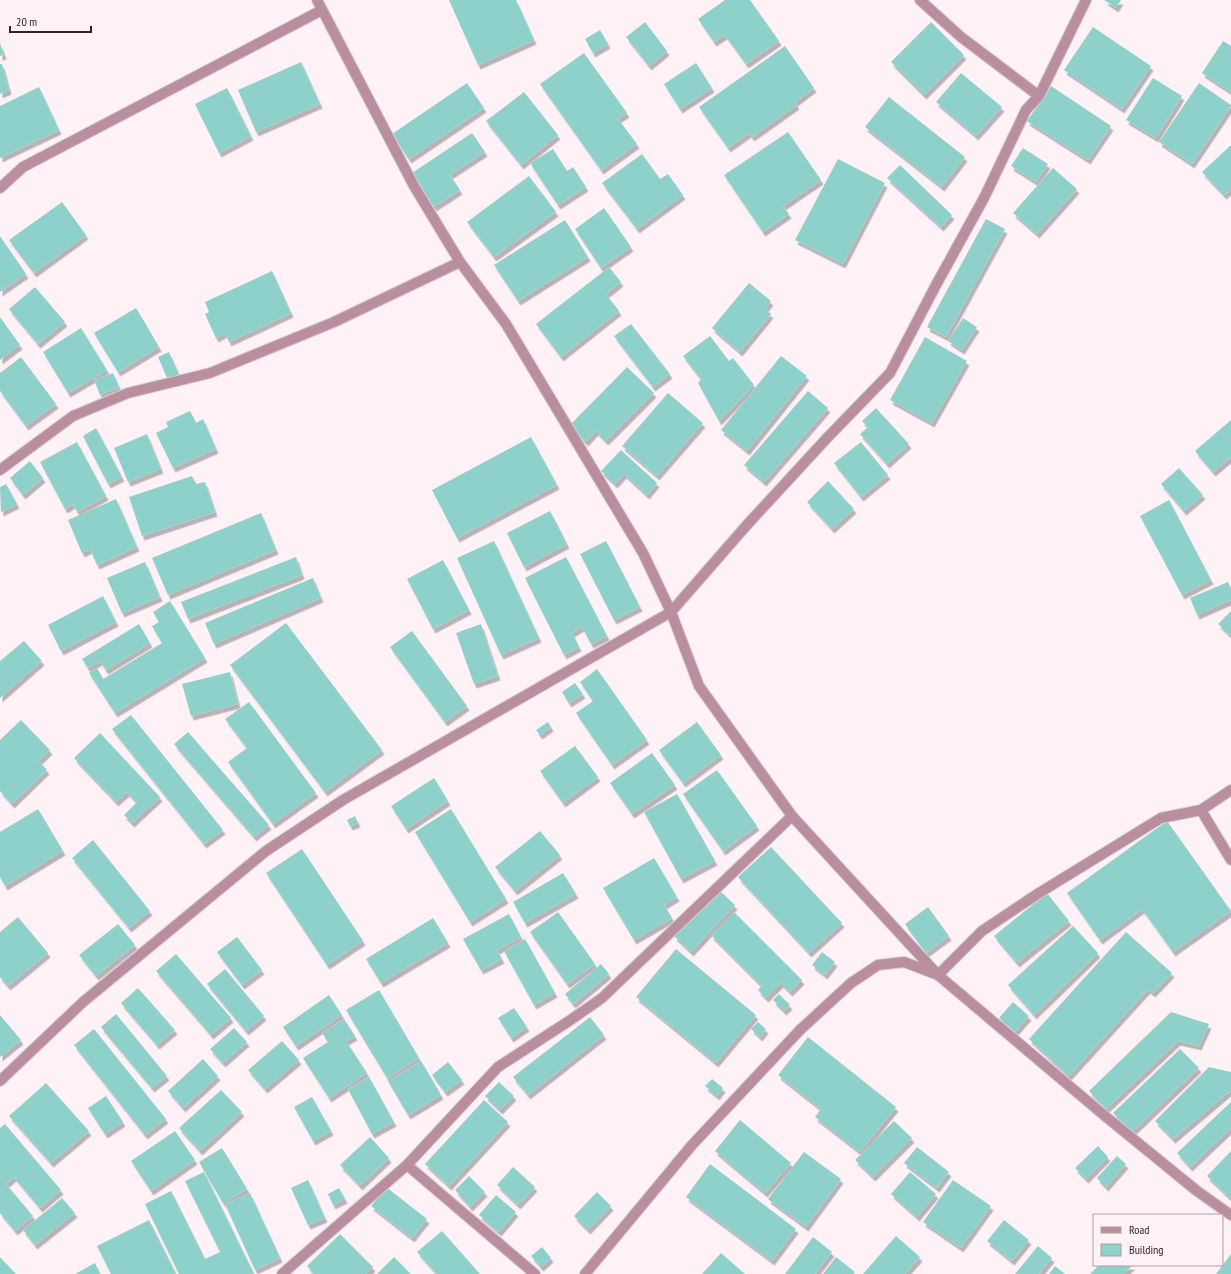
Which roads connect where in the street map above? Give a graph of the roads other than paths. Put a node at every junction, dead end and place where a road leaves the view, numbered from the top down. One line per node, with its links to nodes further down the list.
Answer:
1 (317, 0): 4 (street)
2 (920, 0): 5 (street)
3 (1086, 0): 5 (street)
4 (322, 10): 6 (street); 7 (street)
5 (1039, 96): 9 (street)
6 (0, 188)
7 (460, 262): 8 (street); 9 (street)
8 (0, 470)
9 (671, 612): 12 (street); 15 (street)
10 (1231, 790): 11 (street)
11 (1201, 810): 13 (street); 14 (street)
12 (792, 816): 14 (street); 16 (street)
13 (1231, 860)
14 (938, 975): 17 (street); 20 (street)
15 (0, 1081)
16 (407, 1164): 18 (street); 19 (street)
17 (1231, 1215)
18 (282, 1274)
19 (535, 1274)
20 (585, 1274)

